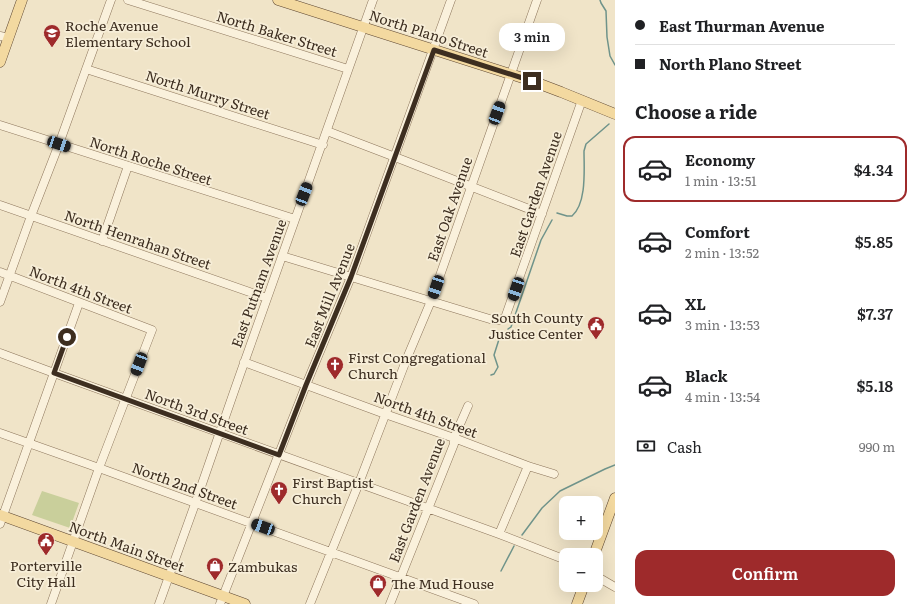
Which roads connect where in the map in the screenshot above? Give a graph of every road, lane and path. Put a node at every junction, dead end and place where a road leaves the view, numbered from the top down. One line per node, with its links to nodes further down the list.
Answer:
1 (22, 0): 9 (main road)
2 (111, 0): 12 (street)
3 (128, 0): 13 (street, North Baker Street)
4 (280, 0): 8 (main road, North Plano Street)
5 (373, 0): 8 (street, East Putnam Avenue)
6 (451, 0): 10 (street, East Mill Avenue)
7 (538, 0): 14 (street, East Oak Avenue)
8 (364, 28): 10 (main road, North Plano Street); 13 (street, East Putnam Avenue)
9 (4, 37): 11 (main road)
10 (434, 50): 14 (main road, North Plano Street); 21 (street, East Mill Avenue)
11 (0, 62)
12 (86, 69): 19 (street); 20 (street, North Murry Street)
13 (348, 69): 18 (street, East Putnam Avenue)
14 (511, 74): 15 (main road, North Plano Street); 23 (street, East Oak Avenue)
15 (582, 100): 16 (main road, North Plano Street); 25 (street, East Garden Avenue)
16 (615, 114)
17 (0, 125): 19 (street, North Roche Street)
18 (327, 131): 20 (street, East Putnam Avenue); 21 (street)
19 (59, 144): 22 (street, North Roche Street); 26 (street)
20 (323, 145): 27 (street, East Putnam Avenue)
21 (395, 157): 23 (street); 32 (street, East Mill Avenue)
22 (128, 166): 27 (street, North Roche Street); 28 (street)
23 (471, 187): 25 (street); 34 (street, East Oak Avenue)
24 (0, 205): 26 (street, North Henrahan Street)
25 (542, 214): 34 (street, East Garden Avenue)
26 (31, 216): 28 (street, North Henrahan Street); 31 (street)
27 (295, 219): 29 (street, East Putnam Avenue)
28 (102, 241): 33 (street, North Henrahan Street)
29 (282, 256): 32 (street); 33 (street, East Putnam Avenue)
30 (0, 272): 31 (street, North 4th Street)
31 (10, 276): 35 (street); 36 (street, North 4th Street)
32 (351, 277): 34 (street); 40 (street, East Mill Avenue)
33 (267, 298): 38 (street, East Putnam Avenue)
34 (431, 301): 43 (street, East Oak Avenue)
35 (0, 302)
36 (79, 303): 39 (street); 41 (street, North 4th Street)
37 (0, 353): 39 (street, North 3rd Street)
38 (244, 362): 40 (street, North 4th Street); 44 (street, East Putnam Avenue)
39 (54, 373): 41 (street, North 3rd Street); 47 (street)
40 (306, 385): 43 (street, North 4th Street); 48 (street, East Mill Avenue)
41 (126, 399): 44 (street, North 3rd Street); 50 (street)
42 (468, 406): 46 (street, East Garden Avenue)
43 (385, 414): 46 (street, North 4th Street); 52 (street, East Oak Avenue)
44 (219, 432): 48 (street, North 3rd Street); 54 (street, East Putnam Avenue)
45 (0, 433): 47 (street, North 2nd Street)
46 (454, 438): 49 (street, North 4th Street); 55 (street, East Garden Avenue)
47 (29, 444): 50 (street, North 2nd Street); 56 (street)
48 (279, 455): 52 (street, North 3rd Street); 57 (street, East Mill Avenue)
49 (528, 466): 51 (street, North 4th Street); 58 (street)
50 (100, 468): 54 (street, North 2nd Street); 59 (street)
51 (554, 474)
52 (359, 483): 55 (street, North 3rd Street); 61 (street, East Oak Avenue)
53 (615, 498): 60 (main road)
54 (196, 502): 57 (street, North 2nd Street); 63 (street, East Putnam Avenue)
55 (428, 508): 58 (street, North 3rd Street); 64 (street, East Garden Avenue)
56 (1, 518): 59 (main road, North Main Street)
57 (251, 523): 61 (street, North 2nd Street); 68 (street, East Mill Avenue)
58 (499, 534): 62 (street, North 3rd Street)
59 (74, 542): 63 (main road, North Main Street); 69 (street)
60 (597, 548)
61 (332, 551): 64 (street, North 2nd Street); 72 (street, East Oak Avenue)
62 (559, 557)
63 (169, 576): 68 (main road, North Main Street); 70 (street, East Putnam Avenue)
64 (400, 577): 73 (street, East Garden Avenue); 74 (street, North 2nd Street)
65 (603, 580): 66 (street)
66 (615, 587)
67 (581, 592): 75 (main road)
68 (222, 600): 71 (main road, North Main Street)
69 (51, 604)
70 (159, 604)
71 (245, 604)
72 (310, 604)
73 (390, 604)
74 (474, 604)
75 (577, 604)

